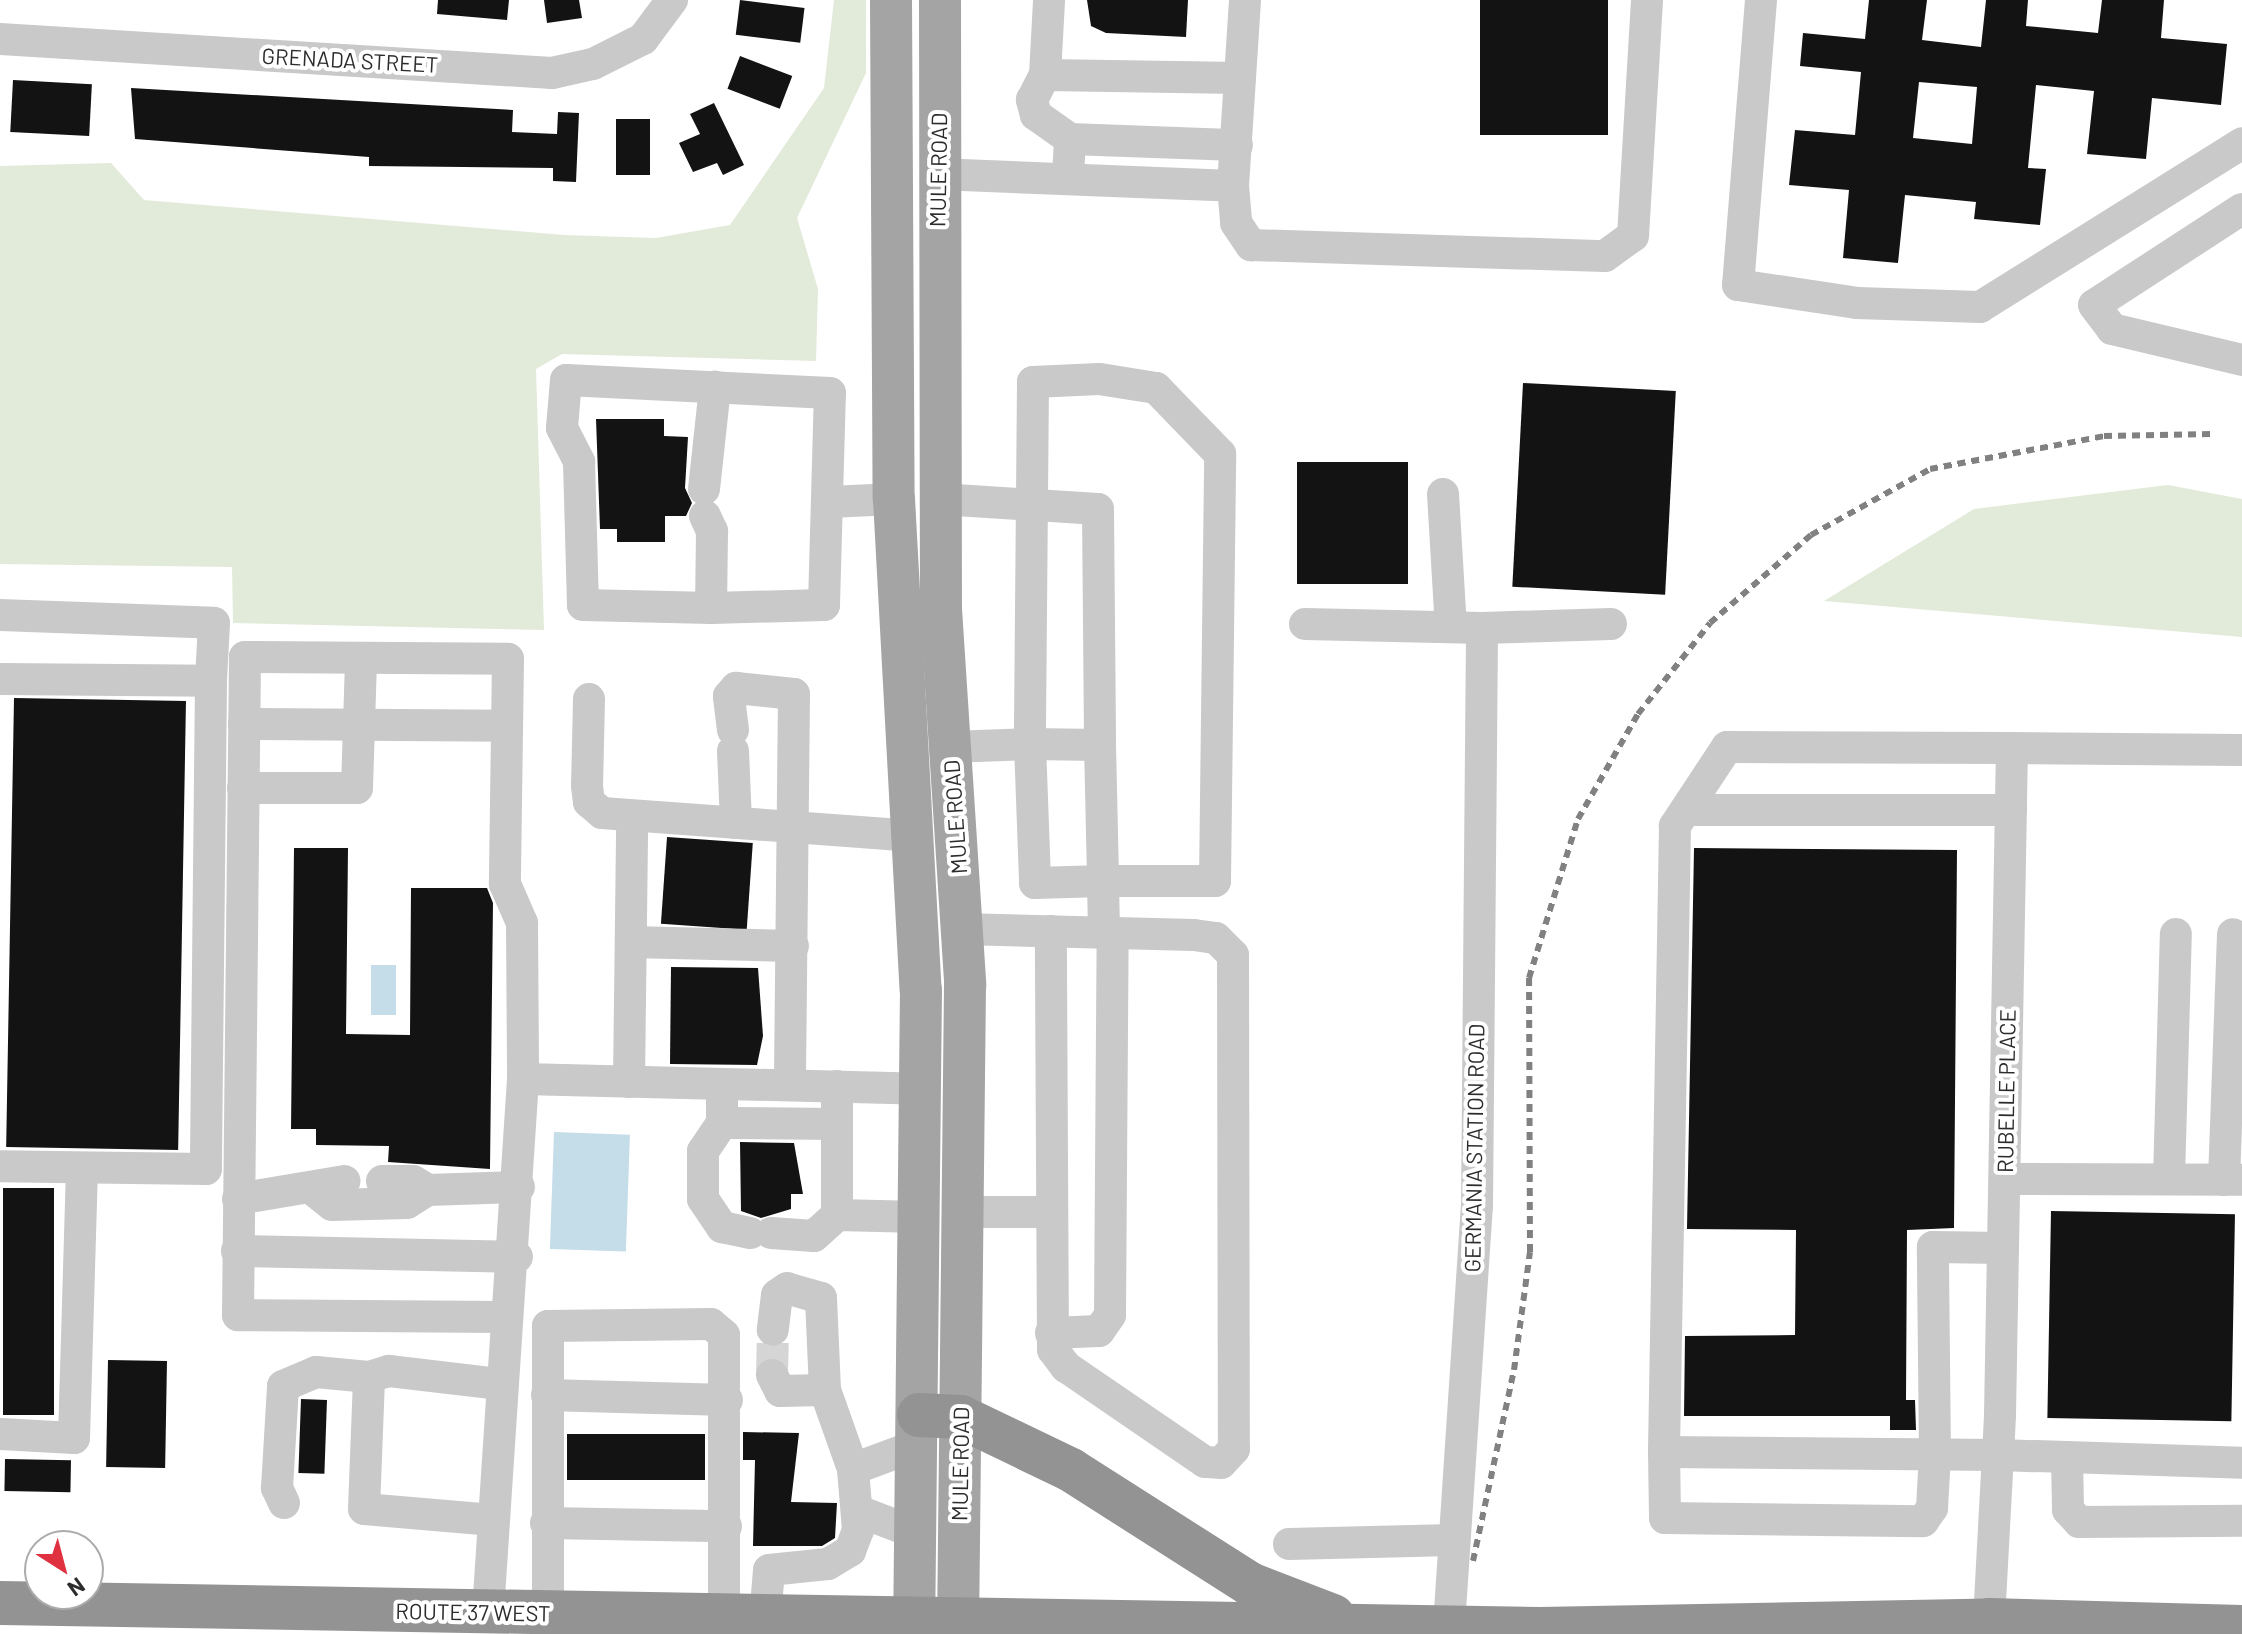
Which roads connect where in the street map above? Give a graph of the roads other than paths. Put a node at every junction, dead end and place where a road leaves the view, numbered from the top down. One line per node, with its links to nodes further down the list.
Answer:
1 (672, 0): 8 (street, GRENADA STREET)
2 (891, 0): 21 (main road, MULE ROAD)
3 (940, 0): 14 (main road, MULE ROAD)
4 (1049, 0): 9 (street)
5 (1245, 0): 10 (street)
6 (1647, 0): 16 (street)
7 (1761, 0): 12 (street)
8 (0, 39)
9 (1045, 75): 10 (street); 11 (street)
10 (1240, 78): 13 (street)
11 (1070, 139): 13 (street); 15 (street)
12 (2242, 143)
13 (1237, 145): 16 (street)
14 (937, 174): 15 (street); 22 (main road, MULE ROAD)
15 (1068, 177): 16 (street)
16 (1233, 186)
17 (2242, 209): 18 (street)
18 (2242, 360)
19 (715, 387): 23 (street); 25 (street); 25 (street)
20 (1443, 494): 29 (street, GERMANIA STATION ROAD)
21 (894, 499): 22 (main road); 23 (street); 48 (main road, MULE ROAD)
22 (940, 499): 24 (street); 39 (main road, MULE ROAD)
23 (830, 502): 25 (street)
24 (1034, 503): 37 (street); 38 (street); 49 (street)
25 (711, 608)
26 (0, 615): 32 (street)
27 (1305, 624): 29 (street)
28 (1611, 624): 29 (street)
29 (1467, 628): 112 (street, GERMANIA STATION ROAD)
30 (361, 659): 34 (street); 35 (street); 36 (street)
31 (0, 679): 32 (street)
32 (211, 681): 72 (street)
33 (589, 699): 45 (street)
34 (359, 723): 35 (street); 36 (street); 42 (street)
35 (244, 724): 42 (street)
36 (506, 726): 61 (street)
37 (1030, 744): 38 (street); 39 (street); 49 (street)
38 (1100, 745): 49 (street)
39 (951, 747): 50 (main road, MULE ROAD)
40 (2012, 748): 41 (street); 43 (street); 44 (street, RUBELLE PLACE)
41 (2242, 750)
42 (243, 788): 80 (street)
43 (1686, 810): 44 (street); 99 (street)
44 (2011, 810): 73 (street, RUBELLE PLACE)
45 (632, 820): 46 (street); 56 (street)
46 (736, 823): 47 (street); 47 (street)
47 (795, 823): 48 (street); 57 (street)
48 (914, 836): 51 (main road, MULE ROAD)
49 (1103, 881): 53 (street)
50 (962, 929): 51 (main road); 52 (street); 66 (main road, MULE ROAD)
51 (918, 931): 67 (main road, MULE ROAD)
52 (1051, 931): 53 (street); 82 (street)
53 (1115, 933): 90 (street); 90 (street)
54 (2176, 934): 74 (street)
55 (2233, 934): 58 (street)
56 (631, 942): 57 (street); 62 (street)
57 (793, 946): 64 (street)
58 (2236, 981): 59 (street)
59 (2235, 1030): 60 (street)
60 (2234, 1078): 70 (street)
61 (523, 1079): 62 (street); 77 (street)
62 (629, 1082): 63 (street)
63 (722, 1084): 64 (street); 68 (street)
64 (790, 1085): 65 (street)
65 (837, 1086): 67 (street); 69 (street)
66 (966, 1086): 67 (main road); 81 (main road, MULE ROAD)
67 (921, 1089): 84 (main road, MULE ROAD)
68 (722, 1123): 69 (street); 83 (street)
69 (836, 1124): 83 (street)
70 (2233, 1148): 74 (street)
71 (0, 1166): 72 (street)
72 (82, 1170): 98 (street)
73 (2005, 1179): 74 (street); 85 (street, RUBELLE PLACE)
74 (2169, 1179)
75 (344, 1181): 78 (street)
76 (382, 1181): 79 (street)
77 (519, 1187): 79 (street); 87 (street)
78 (313, 1190): 79 (street); 80 (street)
79 (428, 1190)
80 (238, 1199): 86 (street)
81 (967, 1212): 82 (street); 97 (main road, MULE ROAD)
82 (1050, 1212): 90 (street)
83 (837, 1215): 84 (street)
84 (920, 1217): 97 (main road, MULE ROAD)
85 (2003, 1248): 100 (street); 101 (street, RUBELLE PLACE)
86 (237, 1251): 87 (street); 88 (street)
87 (517, 1257): 88 (street)
88 (504, 1317): 93 (street)
89 (773, 1330): 94 (street)
90 (1051, 1333)
91 (772, 1375): 94 (street)
92 (369, 1377): 93 (street); 105 (street); 107 (street)
93 (500, 1384): 107 (street)
94 (825, 1390): 104 (street)
95 (547, 1395): 96 (street); 96 (street); 109 (street)
96 (727, 1400): 110 (street)
97 (933, 1426): 104 (street); 111 (main road, MULE ROAD); 120 (highway); 125 (main road, MULE ROAD)
98 (0, 1434)
99 (1664, 1452): 100 (street); 100 (street)
100 (1935, 1455): 101 (street)
101 (1998, 1455): 102 (street); 122 (street, RUBELLE PLACE)
102 (2067, 1457): 103 (street); 108 (street)
103 (2242, 1463)
104 (853, 1469): 106 (street)
105 (284, 1503)
106 (858, 1511): 111 (street); 114 (street)
107 (493, 1520): 116 (street)
108 (2242, 1521)
109 (546, 1523): 110 (street); 117 (street)
110 (726, 1526): 118 (street)
111 (916, 1533): 124 (main road, MULE ROAD)
112 (1453, 1540): 113 (street); 121 (street, GERMANIA STATION ROAD)
113 (1289, 1544)
114 (828, 1564): 118 (street); 119 (street)
115 (0, 1603): 116 (highway, ROUTE 37 WEST)
116 (488, 1612): 117 (highway, ROUTE 37 WEST)
117 (548, 1614): 118 (highway, ROUTE 37 WEST)
118 (745, 1618): 119 (highway, ROUTE 37 WEST)
119 (837, 1620): 124 (highway, ROUTE 37 WEST)
120 (1360, 1626): 121 (highway, ROUTE 37 WEST); 125 (highway, ROUTE 37 WEST)
121 (1449, 1626): 122 (highway, ROUTE 37 WEST)
122 (1989, 1627): 123 (highway, ROUTE 37 WEST)
123 (2242, 1627)
124 (914, 1628): 125 (highway, ROUTE 37 WEST)
125 (958, 1628)

